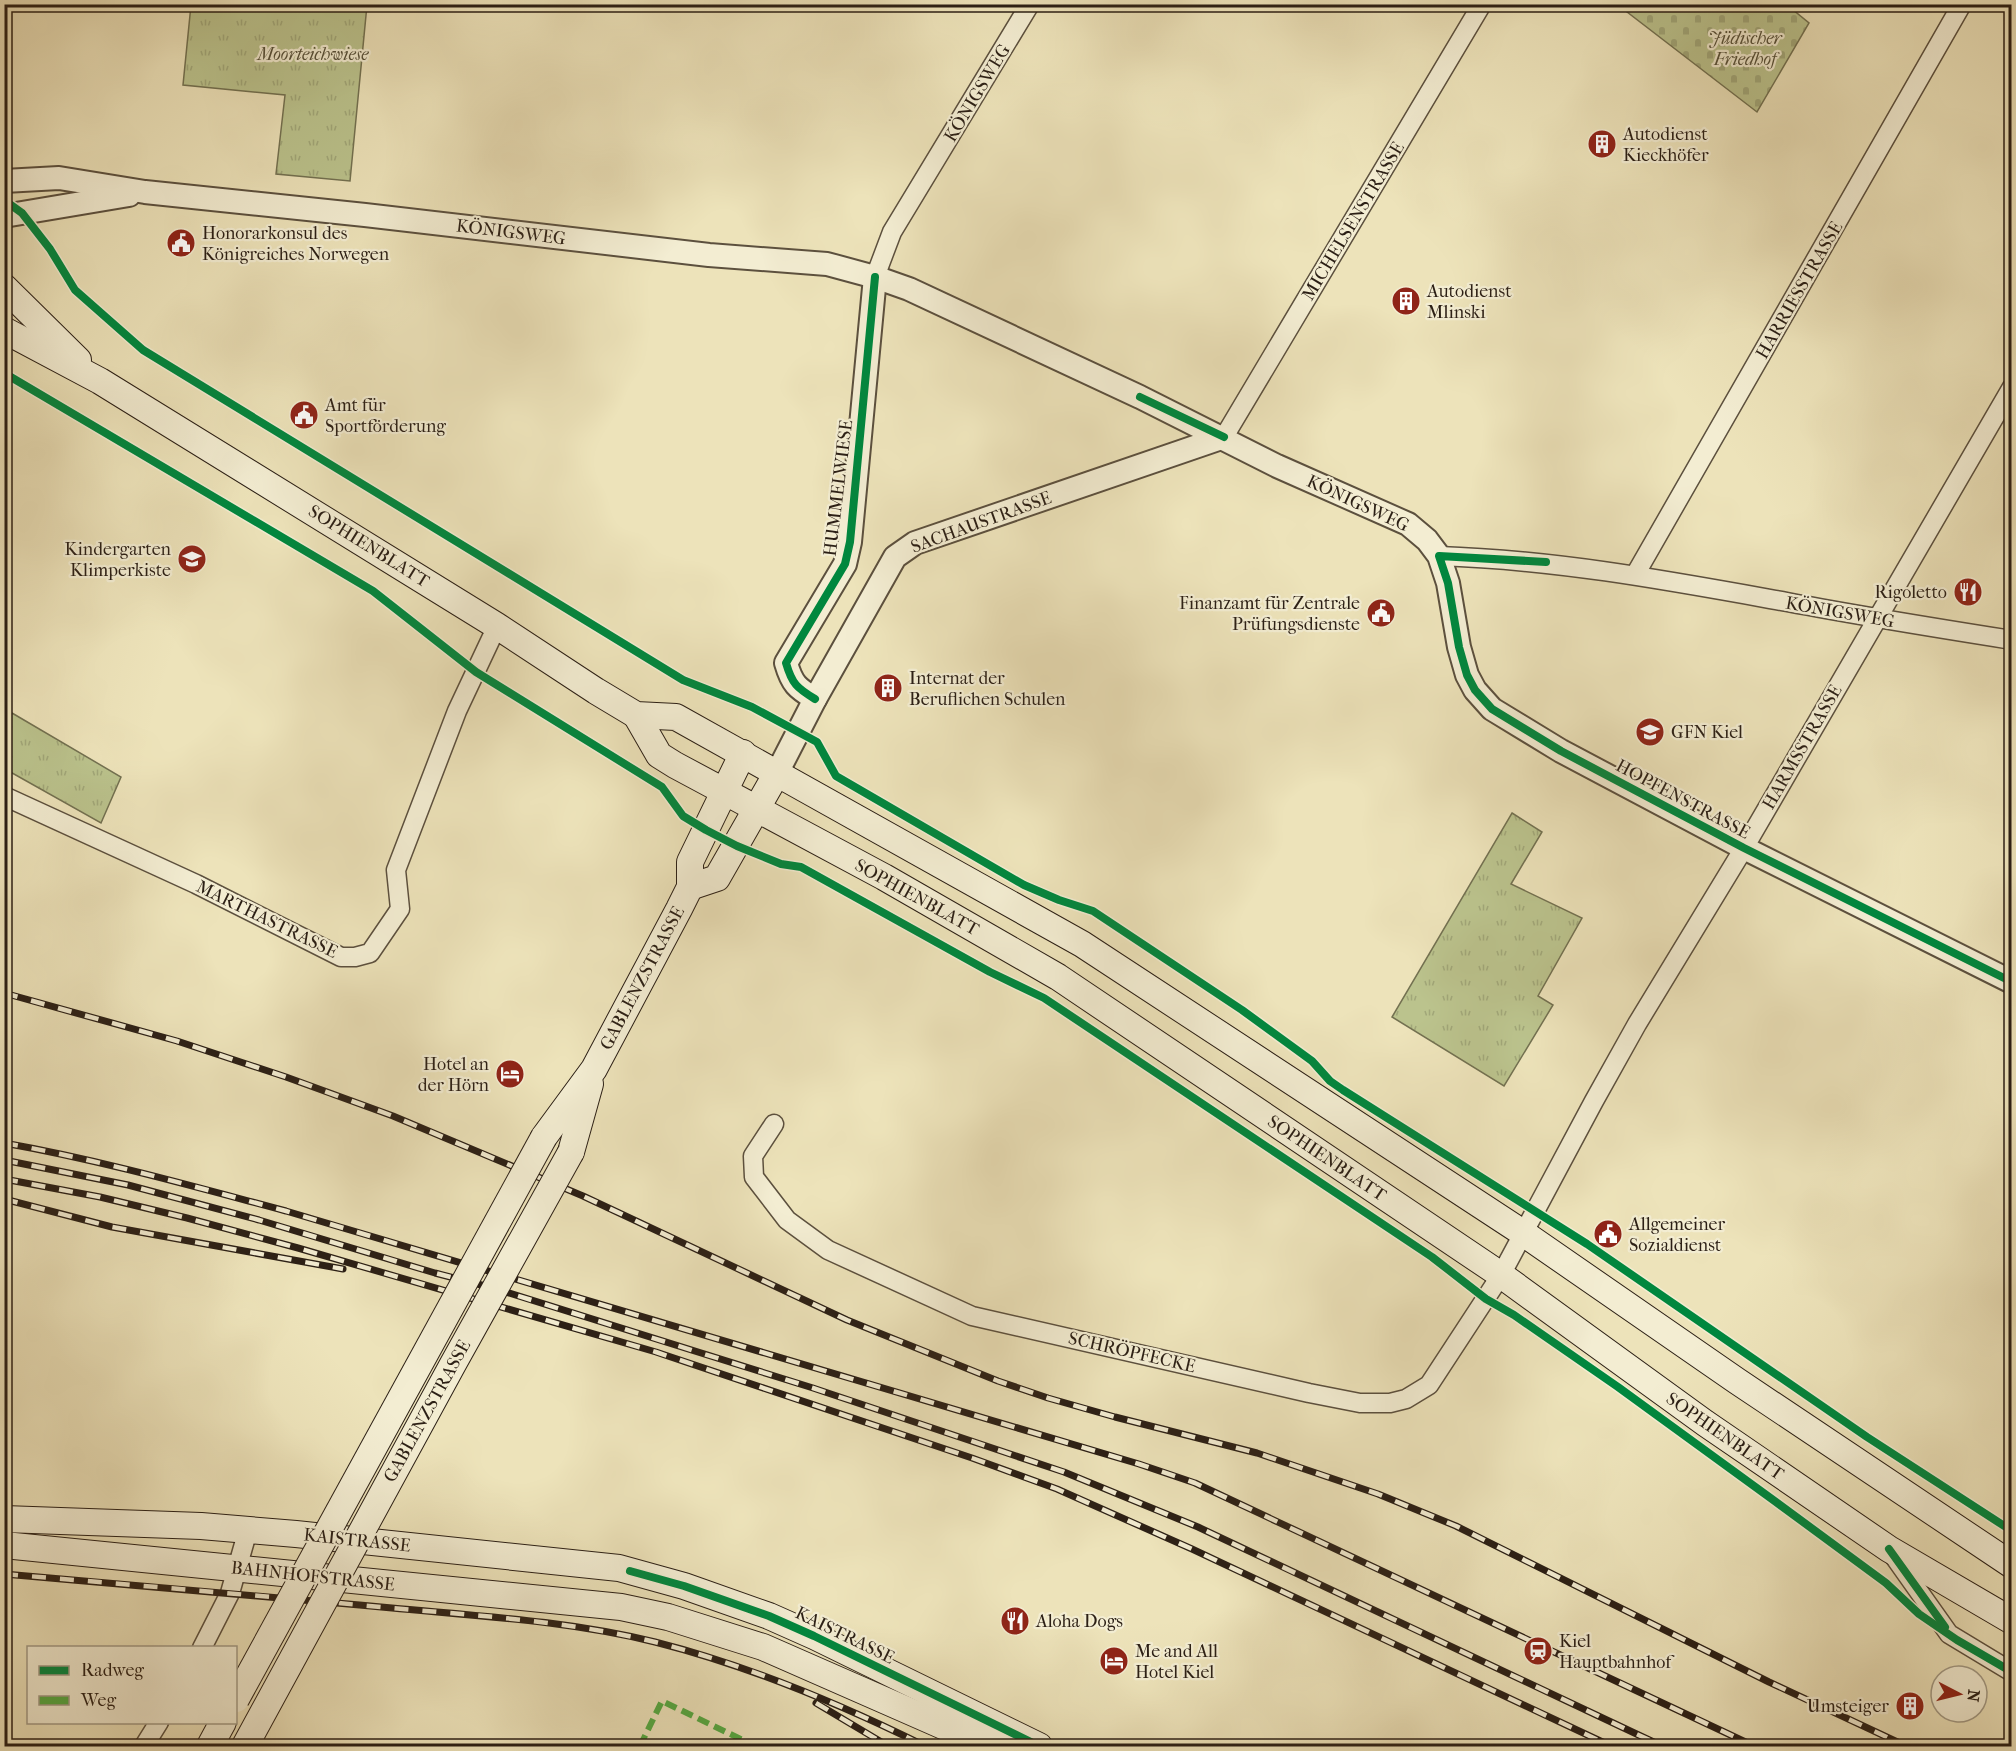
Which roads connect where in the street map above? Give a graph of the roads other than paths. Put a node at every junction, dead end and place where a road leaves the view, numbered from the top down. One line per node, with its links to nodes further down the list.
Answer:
1 (1030, 4): 7 (street, KÖNIGSWEG)
2 (1482, 4): 12 (street, MICHELSENSTRASSE)
3 (1962, 4): 14 (street, HARRIESSTRASSE)
4 (4, 181): 5 (street, KÖNIGSWEG)
5 (145, 192): 6 (street, KÖNIGSWEG); 7 (street, KÖNIGSWEG)
6 (4, 216)
7 (875, 277): 12 (street, KÖNIGSWEG); 18 (street, HUMMELWIESE)
8 (4, 288): 10 (main road, SOPHIENBLATT)
9 (4, 330): 10 (main road, SOPHIENBLATT)
10 (100, 381): 16 (main road, SOPHIENBLATT)
11 (2012, 387): 15 (street, HARMSSTRASSE)
12 (1224, 437): 13 (street, KÖNIGSWEG); 18 (street, SACHAUSTRASSE)
13 (1439, 556): 14 (street, KÖNIGSWEG); 25 (street, HOPFENSTRASSE)
14 (1635, 575): 15 (street, KÖNIGSWEG)
15 (1877, 618): 17 (street, KÖNIGSWEG); 25 (street, HARMSSTRASSE)
16 (497, 626): 19 (main road, SOPHIENBLATT); 23 (street, MARTHASTRASSE)
17 (2012, 640)
18 (815, 699): 21 (street)
19 (636, 715): 20 (main road, SOPHIENBLATT); 22 (main road, SOPHIENBLATT)
20 (743, 753): 21 (main road, SOPHIENBLATT); 22 (main road, GABLENZSTRASSE)
21 (777, 773): 24 (main road, GABLENZSTRASSE); 30 (main road, SOPHIENBLATT)
22 (724, 792): 24 (main road, SOPHIENBLATT); 26 (main road, GABLENZSTRASSE)
23 (4, 796)
24 (758, 810): 26 (main road, GABLENZSTRASSE); 31 (main road, SOPHIENBLATT)
25 (1744, 848): 27 (street, HOPFENSTRASSE); 30 (street, HARMSSTRASSE)
26 (690, 887): 28 (main road, GABLENZSTRASSE)
27 (2012, 982)
28 (594, 1069): 41 (main road, GABLENZSTRASSE, bridge); 46 (main road, GABLENZSTRASSE, bridge)
29 (774, 1124): 31 (street, SCHRÖPFECKE)
30 (1523, 1233): 31 (street, SCHRÖPFECKE); 36 (main road, SOPHIENBLATT)
31 (1501, 1275): 35 (main road, SOPHIENBLATT)
32 (4, 1520): 33 (main road)
33 (248, 1530): 37 (street); 48 (main road, KAISTRASSE)
34 (4, 1545): 37 (main road, BAHNHOFSTRASSE)
35 (1889, 1549): 38 (main road, SOPHIENBLATT); 40 (street)
36 (2012, 1565)
37 (237, 1569): 39 (street); 47 (main road, BAHNHOFSTRASSE)
38 (2012, 1621)
39 (203, 1646)
40 (2012, 1672)
41 (237, 1697)
42 (158, 1724): 44 (street)
43 (222, 1724): 45 (main road)
44 (144, 1746)
45 (210, 1746)
46 (245, 1746)
47 (985, 1746)
48 (1039, 1746)

